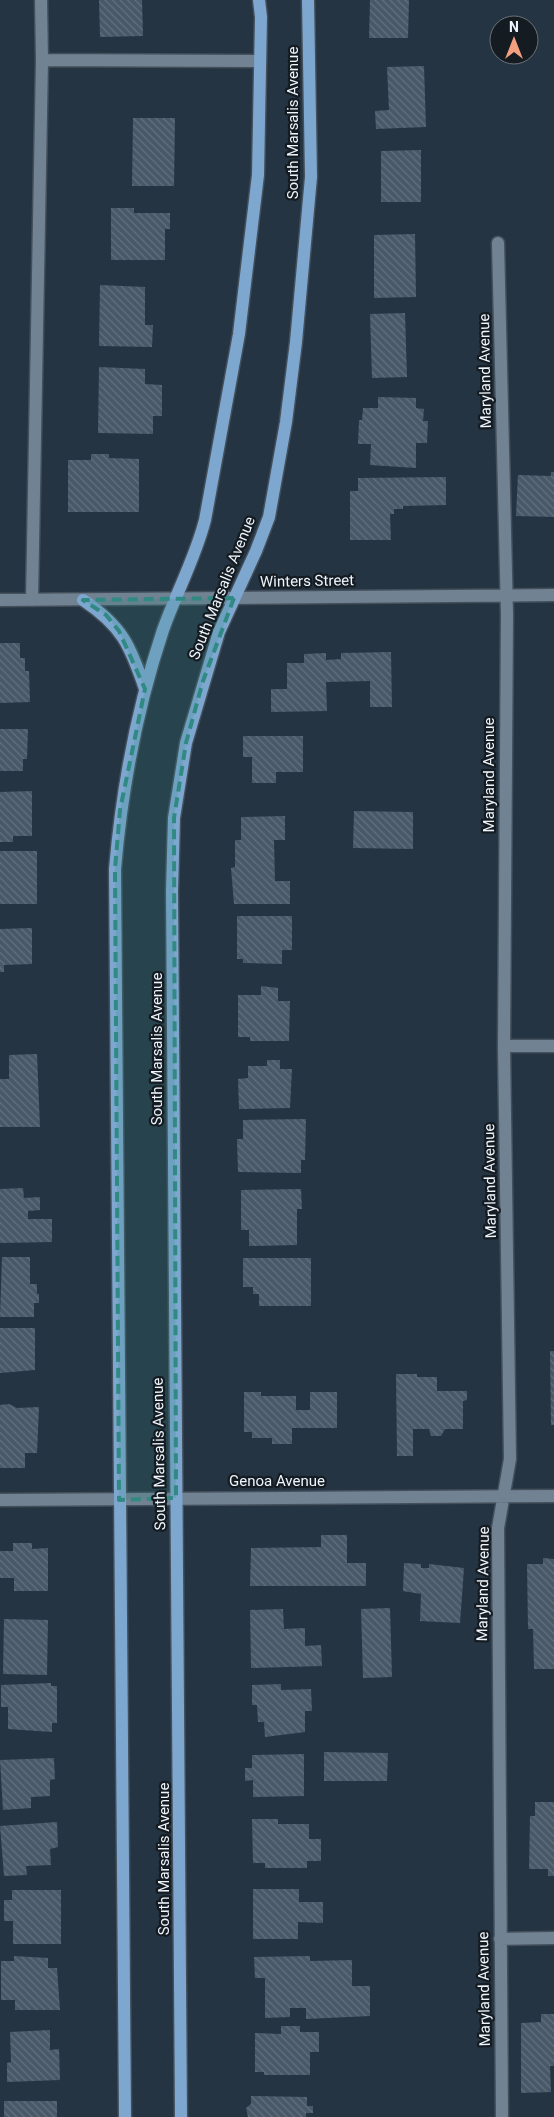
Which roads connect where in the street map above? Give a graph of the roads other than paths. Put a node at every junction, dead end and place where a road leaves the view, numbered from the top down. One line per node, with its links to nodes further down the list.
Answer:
1 (41, 0): 4 (street)
2 (259, 0): 5 (main road)
3 (308, 0): 9 (main road, South Marsalis Avenue)
4 (42, 60): 5 (street); 12 (street)
5 (260, 61): 10 (main road)
6 (498, 242): 8 (street, Maryland Avenue)
7 (554, 595): 8 (street, Winters Street)
8 (506, 596): 9 (street, Winters Street); 15 (street, Maryland Avenue)
9 (234, 598): 10 (street, Winters Street); 19 (main road, South Marsalis Avenue)
10 (175, 599): 13 (street, Winters Street); 14 (main road)
11 (0, 600): 12 (street, Winters Street)
12 (32, 600): 13 (street, Winters Street)
13 (83, 600): 14 (main road)
14 (145, 689): 21 (main road)
15 (504, 1046): 16 (street); 17 (street, Maryland Avenue)
16 (554, 1046)
17 (504, 1496): 18 (street, Genoa Avenue); 19 (street, Genoa Avenue); 23 (street, Maryland Avenue)
18 (554, 1496)
19 (176, 1498): 21 (street, Genoa Avenue); 25 (main road, South Marsalis Avenue)
20 (0, 1500): 21 (street, Genoa Avenue)
21 (119, 1500): 24 (main road)
22 (554, 1938): 23 (street)
23 (500, 1939): 26 (street, Maryland Avenue)
24 (125, 2117)
25 (181, 2117)
26 (502, 2117)

